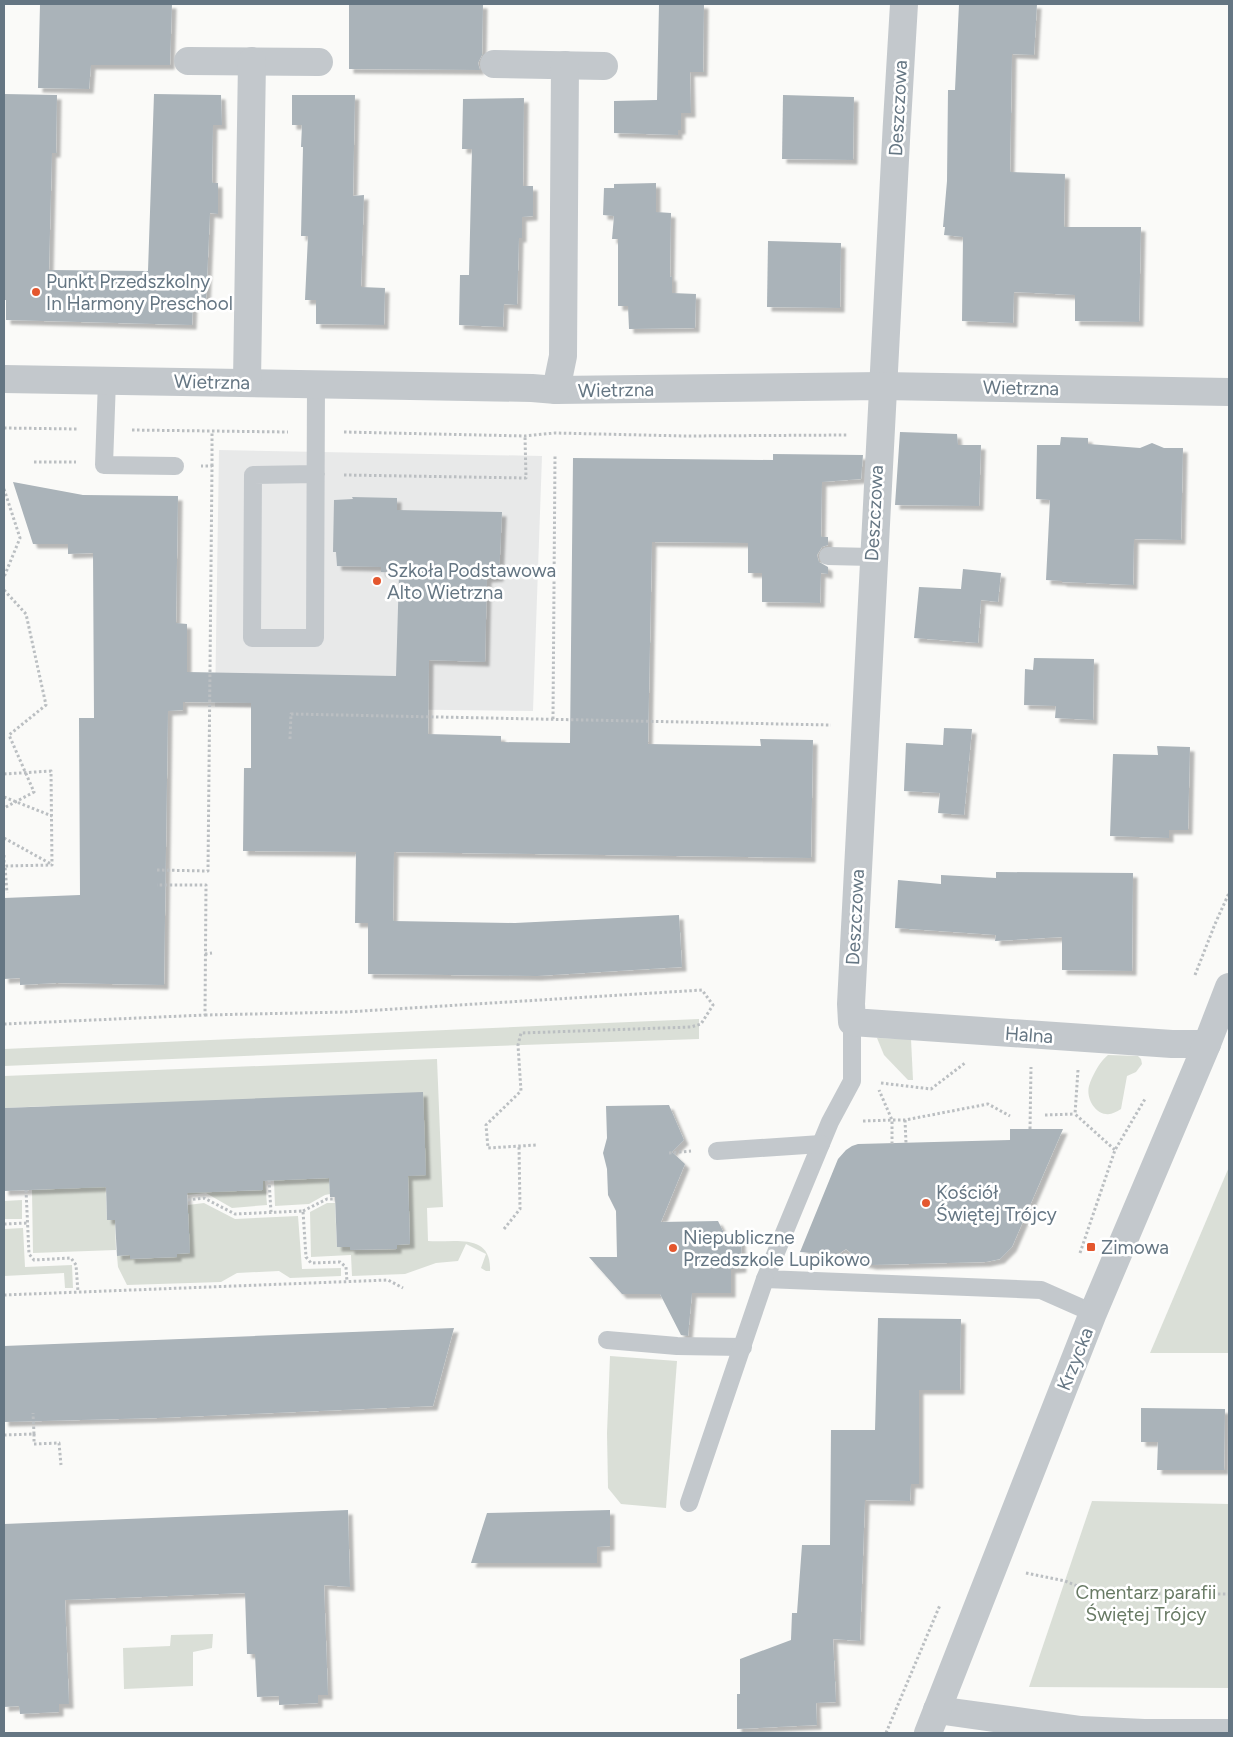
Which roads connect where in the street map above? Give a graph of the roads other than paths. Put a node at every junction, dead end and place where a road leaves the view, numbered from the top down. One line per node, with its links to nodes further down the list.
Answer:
1 (904, 4): 12 (street, Deszczowa)
2 (188, 61): 3 (street)
3 (252, 61): 4 (street); 10 (street)
4 (319, 62)
5 (494, 64): 6 (street)
6 (565, 65): 7 (street); 13 (street)
7 (604, 66)
8 (4, 379): 9 (street, Wietrzna)
9 (107, 380): 10 (street, Wietrzna); 15 (lane)
10 (248, 382): 11 (street, Wietrzna)
11 (316, 384): 13 (street, Wietrzna); 16 (lane)
12 (881, 386): 13 (street, Wietrzna); 14 (street, Wietrzna); 18 (street, Deszczowa)
13 (556, 390)
14 (1229, 392)
15 (175, 466)
16 (316, 474): 16 (lane)
17 (828, 556): 18 (lane)
18 (872, 557): 20 (street, Deszczowa)
19 (1229, 988): 21 (street, Krzycka)
20 (852, 1022): 21 (street, Halna); 22 (lane)
21 (1218, 1044): 25 (street, Krzycka)
22 (821, 1144): 23 (lane); 24 (lane)
23 (717, 1151)
24 (765, 1279): 25 (lane); 27 (lane)
25 (1093, 1313): 29 (street, Krzycka)
26 (607, 1340): 27 (lane)
27 (743, 1347): 28 (lane)
28 (689, 1503)
29 (932, 1722): 30 (street)
30 (1080, 1732): 31 (street)
31 (1229, 1733)

